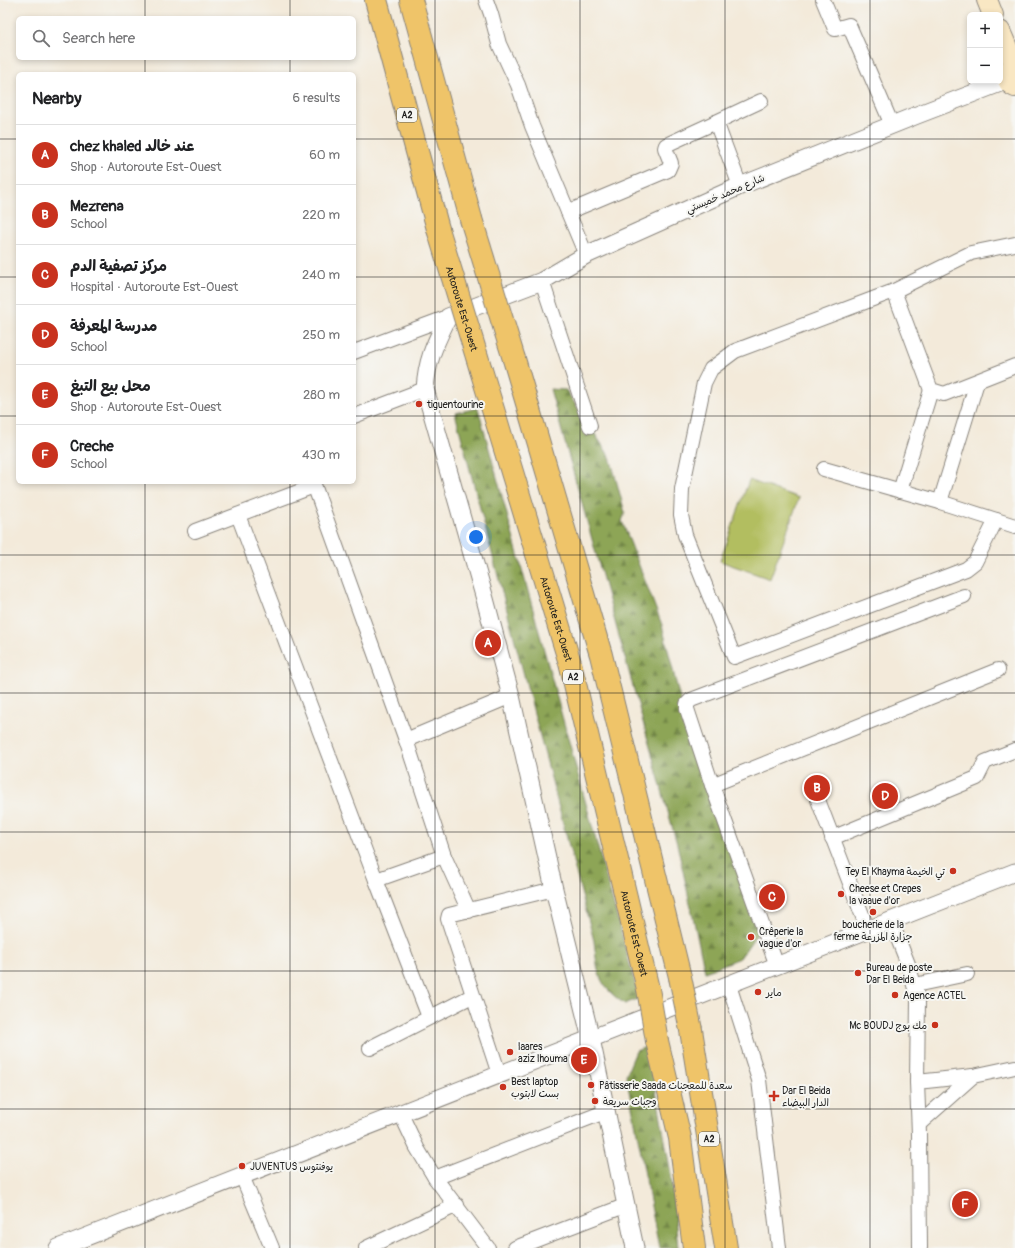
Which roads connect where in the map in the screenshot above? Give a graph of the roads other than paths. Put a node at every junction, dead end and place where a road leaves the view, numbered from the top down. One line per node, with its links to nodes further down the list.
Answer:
1 (376, 0): 75 (highway, Autoroute Est-Ouest / A2, bridge)
2 (411, 0): 76 (highway, A2, bridge)
3 (486, 0): 13 (street)
4 (824, 0): 11 (street)
5 (987, 0): 6 (main road)
6 (992, 12)
7 (1003, 41): 8 (main road)
8 (1013, 75): 11 (street, شارع محمد خميستي)
9 (761, 101): 10 (street)
10 (716, 122): 12 (street); 13 (street)
11 (892, 125): 12 (street, شارع محمد خميستي)
12 (740, 186): 15 (street, شارع محمد خميستي)
13 (568, 212): 15 (street)
14 (1015, 244): 17 (street)
15 (586, 255): 16 (street, شارع محمد خميستي)
16 (542, 281): 18 (street, شارع محمد خميستي); 25 (street)
17 (894, 292): 23 (street); 31 (street)
18 (448, 318): 19 (street); 22 (street)
19 (356, 351)
20 (1015, 366): 21 (street)
21 (977, 382): 23 (street); 29 (street)
22 (425, 389): 24 (street); 36 (street)
23 (931, 390): 28 (street)
24 (356, 415)
25 (590, 426)
26 (824, 469): 28 (street)
27 (314, 484): 30 (street); 37 (street)
28 (900, 491): 29 (street)
29 (940, 502): 31 (street)
30 (238, 515): 33 (street); 44 (street)
31 (996, 520): 32 (street)
32 (1015, 526)
33 (195, 531)
34 (964, 596): 39 (street)
35 (998, 670): 39 (street)
36 (511, 696): 37 (street); 45 (street)
37 (406, 740): 42 (street)
38 (1015, 750): 41 (street)
39 (712, 785): 49 (street)
40 (818, 800): 41 (street)
41 (832, 838): 48 (street)
42 (444, 856): 44 (street); 46 (street)
43 (1015, 872): 47 (street)
44 (376, 880): 54 (street)
45 (554, 889): 46 (street); 55 (street)
46 (469, 910): 53 (street)
47 (892, 921): 48 (street); 51 (street)
48 (868, 930): 49 (street)
49 (778, 966): 52 (street)
50 (967, 974): 51 (street)
51 (915, 984): 60 (street)
52 (729, 985): 55 (street); 77 (street)
53 (472, 996): 54 (street); 58 (street)
54 (429, 1017): 56 (street)
55 (591, 1039): 58 (street); 61 (street)
56 (370, 1048)
57 (1015, 1067): 59 (street)
58 (499, 1074): 62 (street)
59 (973, 1076): 60 (street); 63 (street)
60 (917, 1082): 63 (street)
61 (607, 1110): 65 (street); 67 (street)
62 (400, 1112): 64 (street); 65 (street)
63 (919, 1124): 78 (street)
64 (242, 1176): 69 (street); 70 (street)
65 (435, 1178): 66 (street)
66 (457, 1205): 68 (street); 72 (street)
67 (627, 1205): 73 (street); 74 (street)
68 (390, 1244): 71 (street)
69 (58, 1248)
70 (272, 1248)
71 (366, 1248)
72 (488, 1248)
73 (515, 1248)
74 (635, 1248)
75 (694, 1248)
76 (726, 1248)
77 (779, 1248)
78 (920, 1248)

